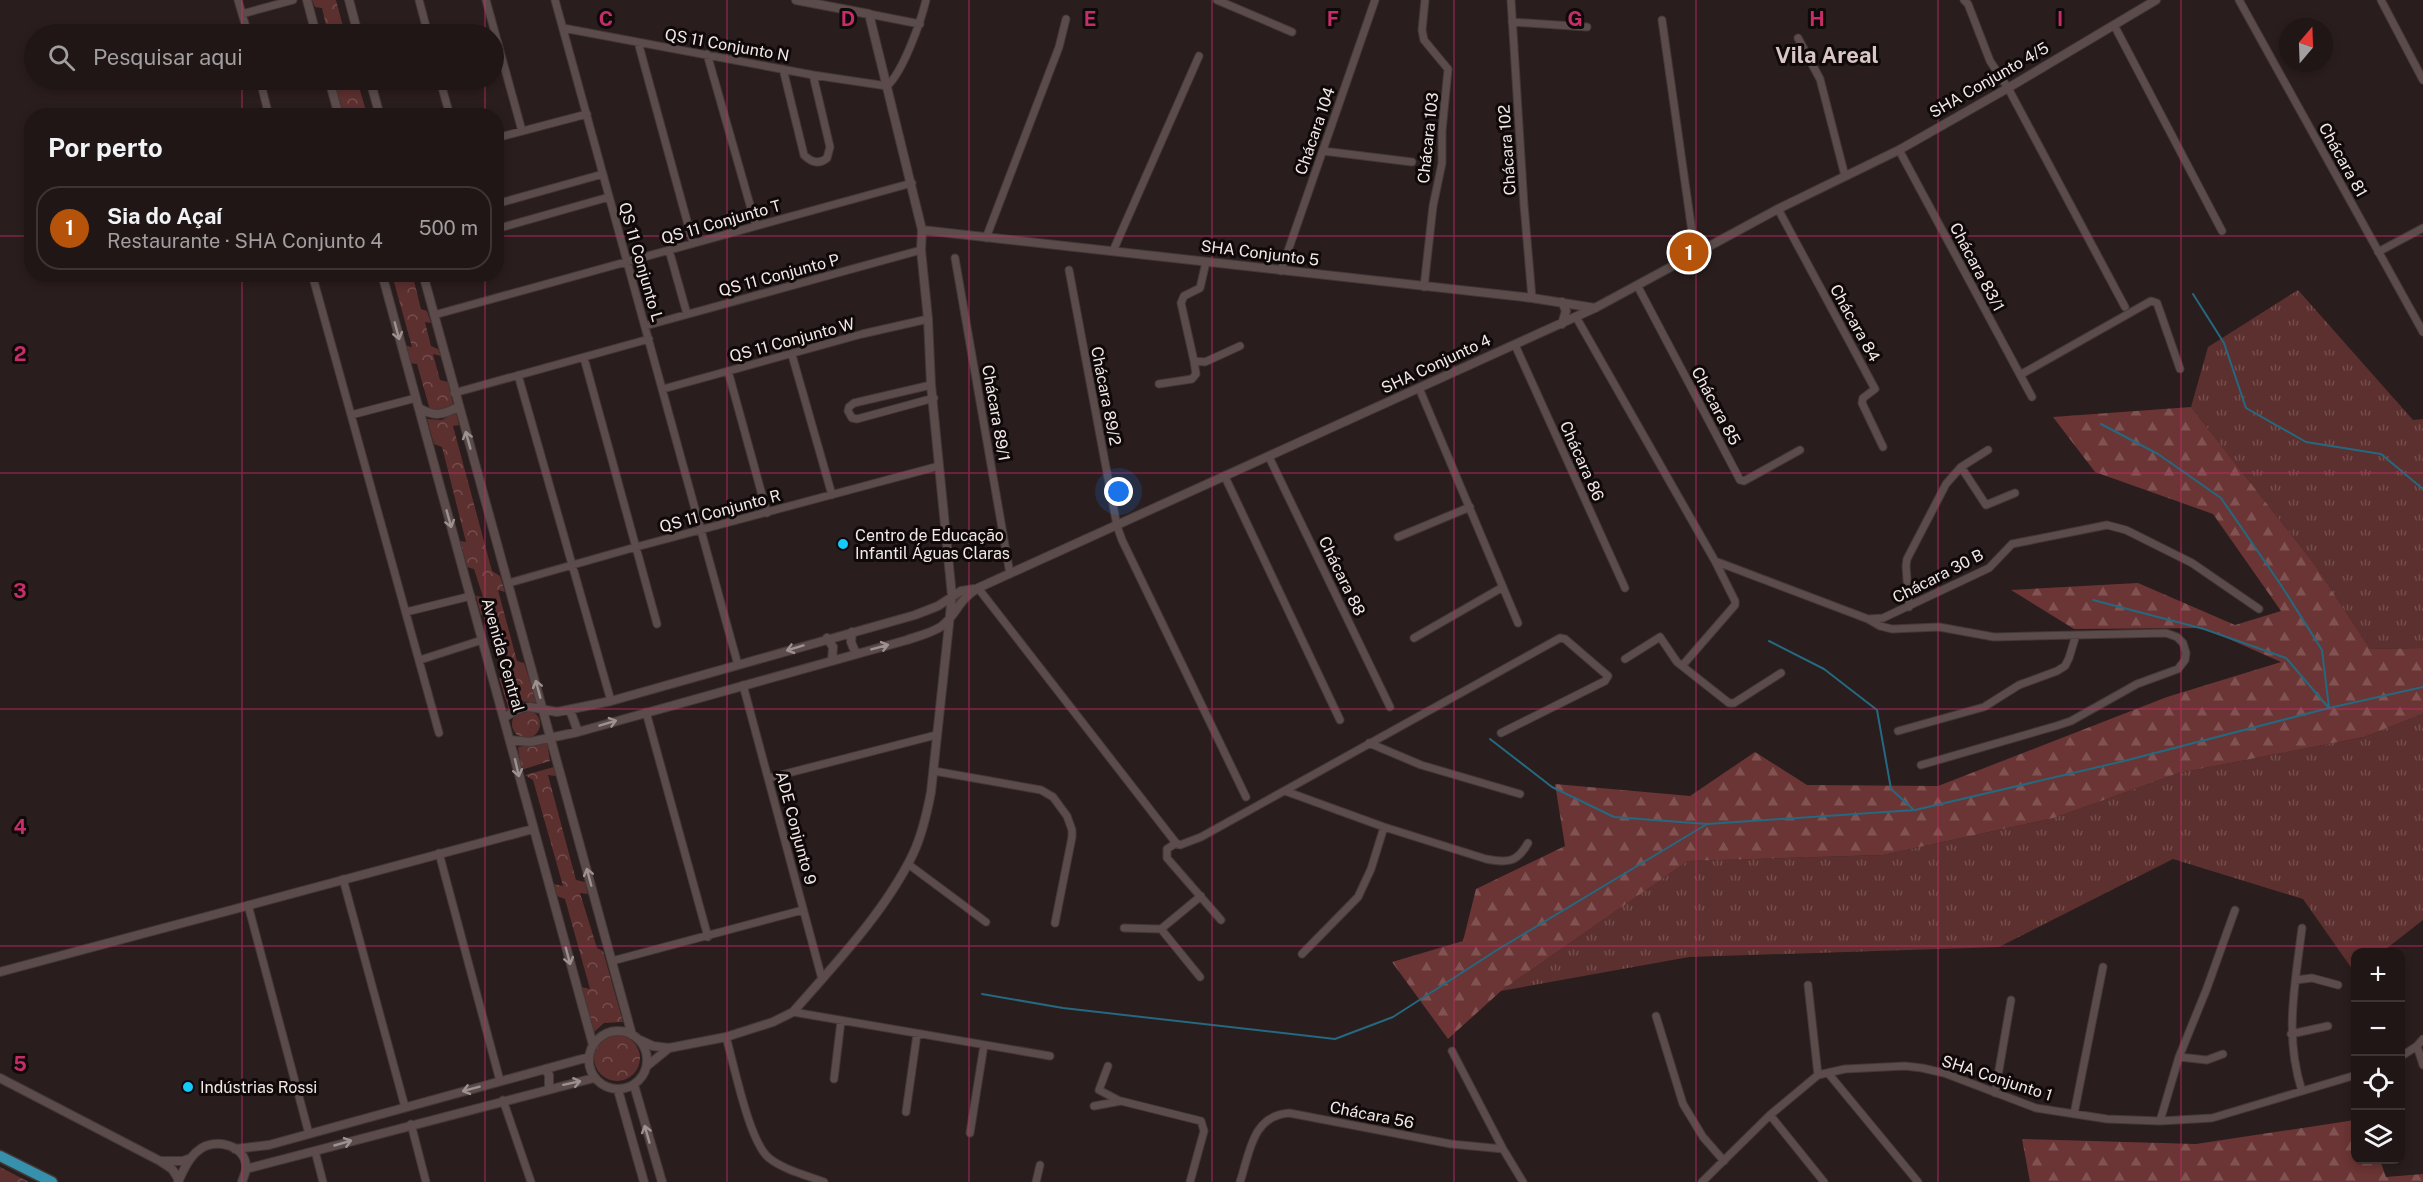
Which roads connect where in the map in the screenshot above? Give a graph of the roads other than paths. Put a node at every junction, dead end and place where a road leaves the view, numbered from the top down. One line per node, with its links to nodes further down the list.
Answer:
1 (238, 0): 18 (street)
2 (293, 0): 18 (street)
3 (307, 0): 24 (street)
4 (349, 0): 25 (street)
5 (419, 0): 26 (street)
6 (486, 0): 27 (street)
7 (555, 0): 31 (street, QS 11 Conjunto L)
8 (796, 0): 19 (street)
9 (927, 0): 28 (street)
10 (1216, 0): 32 (street)
11 (1375, 0): 55 (street, Chácara 104)
12 (1425, 0): 84 (street, Chácara 103)
13 (1511, 0): 22 (street, Chácara 102)
14 (1964, 0): 42 (street)
15 (2156, 0): 29 (street, SHA Conjunto 4/5)
16 (2239, 0): 73 (street, Chácara 81)
17 (2381, 0): 40 (street)
18 (242, 14): 23 (street)
19 (868, 14): 28 (street); 41 (street)
20 (1066, 19): 68 (street)
21 (1662, 20): 74 (street)
22 (1512, 22): 30 (street); 85 (street, Chácara 102)
23 (245, 24)
24 (313, 24)
25 (355, 24)
26 (425, 24)
27 (493, 24)
28 (920, 24): 41 (street)
29 (2114, 25): 42 (street, SHA Conjunto 4/5); 67 (street)
30 (1587, 27)
31 (563, 28): 34 (street, QS 11 Conjunto N); 51 (street, QS 11 Conjunto L)
32 (1292, 32)
33 (1798, 38): 58 (street)
34 (638, 42): 35 (street, QS 11 Conjunto N); 69 (street)
35 (707, 54): 38 (street, QS 11 Conjunto N); 63 (street)
36 (1199, 56): 72 (street)
37 (504, 65): 52 (street)
38 (783, 69): 39 (street, QS 11 Conjunto N); 39 (street)
39 (813, 75): 41 (street, QS 11 Conjunto N)
40 (2423, 80)
41 (887, 86): 59 (street)
42 (2008, 88): 54 (street, SHA Conjunto 4/5); 87 (street)
43 (262, 90): 47 (street)
44 (332, 90): 48 (street)
45 (373, 90): 49 (street)
46 (443, 90): 50 (street)
47 (267, 108)
48 (337, 108)
49 (378, 108)
50 (448, 108)
51 (587, 114): 52 (street); 57 (street, QS 11 Conjunto L)
52 (522, 130): 53 (street)
53 (504, 136)
54 (1899, 150): 58 (street, SHA Conjunto 4); 105 (street, Chácara 83/1)
55 (1323, 151): 56 (street); 79 (street, Chácara 104)
56 (1412, 162)
57 (603, 174): 60 (street, QS 11 Conjunto L); 61 (street)
58 (1845, 176): 62 (street, SHA Conjunto 4)
59 (912, 183): 63 (street, QS 11 Conjunto T); 66 (street)
60 (609, 197): 64 (street); 76 (street, QS 11 Conjunto L)
61 (504, 202)
62 (1778, 209): 74 (street, SHA Conjunto 4); 117 (street, Chácara 84)
63 (756, 226): 69 (street, QS 11 Conjunto T)
64 (504, 227)
65 (2423, 228): 73 (street)
66 (922, 230): 68 (street, SHA Conjunto 5); 71 (street)
67 (2222, 231)
68 (986, 238): 72 (street, SHA Conjunto 5)
69 (693, 243): 70 (street, QS 11 Conjunto T)
70 (669, 250): 76 (street, QS 11 Conjunto T); 89 (street)
71 (921, 250): 89 (street, QS 11 Conjunto P); 92 (street)
72 (1113, 251): 77 (street, SHA Conjunto 5)
73 (2378, 252): 95 (street, Chácara 81)
74 (1695, 253): 83 (street, SHA Conjunto 4)
75 (955, 258): 134 (street, Chácara 89/1)
76 (628, 262): 90 (street, QS 11 Conjunto T); 94 (street, QS 11 Conjunto L)
77 (1206, 262): 79 (street, SHA Conjunto 5); 101 (street)
78 (1069, 270): 128 (street, Chácara 89/2)
79 (1281, 270): 84 (street, SHA Conjunto 5)
80 (314, 282): 116 (street)
81 (384, 282): 112 (street, Avenida Central, one-way to 112)
82 (425, 282): 90 (street, Avenida Central)
83 (1637, 285): 88 (street, SHA Conjunto 4); 118 (street, Chácara 85)
84 (1424, 287): 85 (street, SHA Conjunto 5)
85 (1532, 298): 86 (street, SHA Conjunto 5)
86 (1562, 302): 88 (street, SHA Conjunto 5); 93 (street)
87 (2125, 307)
88 (1595, 308): 91 (street, SHA Conjunto 4)
89 (687, 314): 94 (street, QS 11 Conjunto P)
90 (434, 315): 110 (street, Avenida Central)
91 (1576, 317): 93 (street, SHA Conjunto 4); 132 (street)
92 (928, 318): 99 (street, QS 11 Conjunto W); 107 (street)
93 (1562, 324): 97 (street, SHA Conjunto 4)
94 (645, 326): 96 (street, QS 11 Conjunto L)
95 (2423, 332)
96 (649, 339): 100 (street); 109 (street, QS 11 Conjunto L)
97 (1515, 345): 108 (street, SHA Conjunto 4); 138 (street, Chácara 86)
98 (1240, 346): 101 (street)
99 (792, 355): 103 (street, QS 11 Conjunto W); 125 (street)
100 (584, 358): 104 (street); 131 (street)
101 (1194, 361): 106 (street)
102 (2181, 369): 105 (street)
103 (728, 371): 109 (street, QS 11 Conjunto W); 127 (street)
104 (518, 375): 110 (street); 133 (street)
105 (2020, 375): 111 (street, Chácara 83/1)
106 (1160, 384)
107 (931, 385): 113 (street); 113 (street)
108 (1419, 388): 120 (street, SHA Conjunto 4); 126 (street)
109 (663, 389): 129 (street, QS 11 Conjunto L)
110 (454, 393): 114 (street, Avenida Central)
111 (2032, 397)
112 (416, 398): 115 (street, Avenida Central); 116 (street)
113 (934, 398): 121 (street)
114 (458, 407): 115 (street); 135 (street, Avenida Central, one-way to 114)
115 (418, 408): 139 (street, Avenida Central, one-way to 139)
116 (351, 415): 144 (street)
117 (1883, 447)
118 (1800, 450)
119 (1988, 450): 122 (street)
120 (1269, 457): 123 (street, SHA Conjunto 4); 165 (street, Chácara 88)
121 (939, 466): 125 (street, QS 11 Conjunto R); 140 (street)
122 (1961, 467): 124 (street); 142 (street)
123 (1225, 477): 128 (street, SHA Conjunto 4); 170 (street)
124 (2015, 492)
125 (832, 495): 127 (street, QS 11 Conjunto R)
126 (1470, 507): 130 (street); 136 (street)
127 (767, 513): 129 (street, QS 11 Conjunto R)
128 (1117, 526): 134 (street, SHA Conjunto 4); 184 (street, Chácara 89/2)
129 (702, 530): 131 (street, QS 11 Conjunto R); 160 (street, QS 11 Conjunto L)
130 (1398, 537)
131 (636, 547): 133 (street, QS 11 Conjunto R); 148 (street)
132 (1716, 561): 146 (street); 161 (street)
133 (572, 565): 135 (street, QS 11 Conjunto R); 164 (street)
134 (1010, 574): 137 (street, SHA Conjunto 4)
135 (509, 583): 167 (street, Avenida Central, one-way to 135)
136 (1503, 587): 147 (street); 153 (street)
137 (978, 588): 140 (street, SHA Conjunto 4); 145 (street, SHA Conjunto 4); 187 (street)
138 (1625, 588)
139 (471, 596): 144 (street); 154 (street, Avenida Central)
140 (952, 596): 141 (street, SHA Conjunto 4); 145 (street)
141 (936, 607): 145 (street); 149 (street, SHA Conjunto 4)
142 (1909, 607): 143 (street, Chácara 30 B); 146 (street, Chácara 30 B)
143 (2259, 609)
144 (406, 612): 158 (street)
145 (951, 616): 150 (street, SHA Conjunto 4); 155 (street)
146 (1868, 619): 151 (street)
147 (1518, 623)
148 (657, 624)
149 (852, 632): 152 (street, SHA Conjunto 4); 156 (street)
150 (928, 633): 155 (street); 156 (street, one-way to 150)
151 (2076, 635): 171 (street); 179 (street)
152 (827, 638): 159 (street); 160 (street, SHA Conjunto 4, one-way to 160)
153 (1414, 638)
154 (482, 640): 158 (street); 169 (street, Avenida Central)
155 (947, 647): 175 (street)
156 (856, 654): 159 (street)
157 (1625, 659): 161 (street)
158 (420, 660): 173 (street)
159 (832, 661): 163 (street)
160 (738, 665): 164 (street, SHA Conjunto 4)
161 (1682, 666): 162 (street)
162 (1781, 673)
163 (743, 685): 168 (street); 181 (street, ADE Conjunto 9)
164 (611, 701): 166 (street, SHA Conjunto 4)
165 (1390, 707)
166 (570, 710): 167 (street, SHA Conjunto 4); 172 (street)
167 (544, 711): 169 (street); 176 (street, Avenida Central)
168 (646, 712): 172 (street, one-way to 168); 202 (street)
169 (505, 717): 177 (street, Avenida Central)
170 (1340, 720)
171 (1898, 731)
172 (578, 732): 176 (street)
173 (439, 733)
174 (1501, 733): 178 (street)
175 (936, 735): 180 (street); 181 (street)
176 (551, 737): 177 (street); 204 (street, Avenida Central, one-way to 176)
177 (510, 740): 186 (street, Avenida Central, one-way to 186)
178 (1369, 743): 182 (street); 183 (street)
179 (1921, 765)
180 (934, 771): 190 (street); 198 (street)
181 (769, 778): 195 (street, ADE Conjunto 9)
182 (1284, 791): 185 (street); 187 (street)
183 (1520, 794)
184 (1246, 797)
185 (1384, 827): 188 (street); 203 (street)
186 (533, 829): 189 (street); 223 (street, Avenida Central, one-way to 223)
187 (1176, 843): 192 (street)
188 (1528, 843)
189 (439, 854): 191 (street); 243 (street)
190 (908, 864): 197 (street); 208 (street)
191 (343, 879): 193 (street); 252 (street)
192 (1201, 896): 196 (street); 201 (street)
193 (248, 905): 206 (street); 259 (street)
194 (2235, 909): 232 (street)
195 (803, 910): 202 (street); 208 (street, ADE Conjunto 9)
196 (1221, 920)
197 (986, 922)
198 (1055, 923)
199 (1124, 928): 201 (street)
200 (2302, 928): 209 (street)
201 (1161, 929): 207 (street)
202 (708, 937): 204 (street)
203 (1302, 954)
204 (612, 961): 219 (street, Avenida Central)
205 (2103, 967): 254 (street)
206 (0, 972)
207 (1200, 977)
208 (822, 979): 213 (street)
209 (2296, 980): 211 (street); 218 (street)
210 (1808, 985): 238 (street)
211 (2338, 986)
212 (2011, 1000): 248 (street)
213 (793, 1012): 215 (street); 220 (street)
214 (1656, 1016): 267 (street)
215 (841, 1021): 217 (street); 242 (street)
216 (2328, 1026): 218 (street)
217 (917, 1034): 224 (street); 253 (street)
218 (2291, 1034): 247 (street)
219 (632, 1035): 222 (street); 223 (street)
220 (726, 1037): 226 (street); 272 (street)
221 (2423, 1039): 225 (street)
222 (640, 1041): 226 (street); 235 (street)
223 (593, 1045): 231 (street)
224 (984, 1045): 229 (street); 258 (street)
225 (2417, 1046): 230 (street); 233 (street)
226 (669, 1048): 235 (street)
227 (1452, 1051): 262 (street)
228 (2223, 1054): 232 (street)
229 (1050, 1056)
230 (2402, 1056)
231 (589, 1057): 236 (street); 241 (street)
232 (2179, 1057): 256 (street)
233 (2423, 1065)
234 (1108, 1066): 250 (street)
235 (647, 1067): 244 (street)
236 (545, 1069): 243 (street); 245 (street)
237 (1828, 1073): 238 (street, SHA Conjunto 1); 248 (street, SHA Conjunto 1); 286 (street)
238 (1818, 1076): 255 (street, SHA Conjunto 1)
239 (2351, 1076): 247 (street, SHA Conjunto 1)
240 (0, 1078): 266 (street)
241 (594, 1078): 245 (street, one-way to 241); 246 (street)
242 (834, 1079)
243 (500, 1081): 252 (street, one-way to 252)
244 (634, 1085): 246 (street); 279 (street, one-way to 244)
245 (549, 1088): 249 (street)
246 (618, 1090): 278 (street)
247 (2302, 1091): 256 (street, SHA Conjunto 1)
248 (1995, 1093): 254 (street, SHA Conjunto 1)
249 (503, 1100): 257 (street); 277 (street)
250 (1121, 1101): 251 (street); 281 (street)
251 (1094, 1106)
252 (405, 1107): 259 (street)
253 (906, 1112)
254 (2074, 1114): 256 (street, SHA Conjunto 1)
255 (1770, 1115): 267 (street, SHA Conjunto 1); 285 (street)
256 (2160, 1120)
257 (411, 1124): 263 (street, one-way to 257); 276 (street)
258 (970, 1133)
259 (309, 1134): 260 (street)
260 (269, 1145): 261 (street); 268 (street)
261 (235, 1149): 265 (street); 270 (street)
262 (1503, 1149): 282 (street, Chácara 56); 283 (street)
263 (315, 1151): 268 (street); 275 (street)
264 (0, 1156): 273 (highway)
265 (191, 1158): 266 (street); 271 (street)
266 (160, 1161): 271 (street)
267 (1724, 1161): 284 (street, SHA Conjunto 1)
268 (271, 1162): 270 (street)
269 (1040, 1165): 280 (street)
270 (246, 1169): 274 (street)
271 (178, 1181)
272 (821, 1181)
273 (52, 1182)
274 (242, 1182)
275 (323, 1182)
276 (426, 1182)
277 (531, 1182)
278 (644, 1182)
279 (662, 1182)
280 (1036, 1182)
281 (1190, 1182)
282 (1240, 1182)
283 (1523, 1182)
284 (1702, 1182)
285 (1824, 1182)
286 (1918, 1182)

